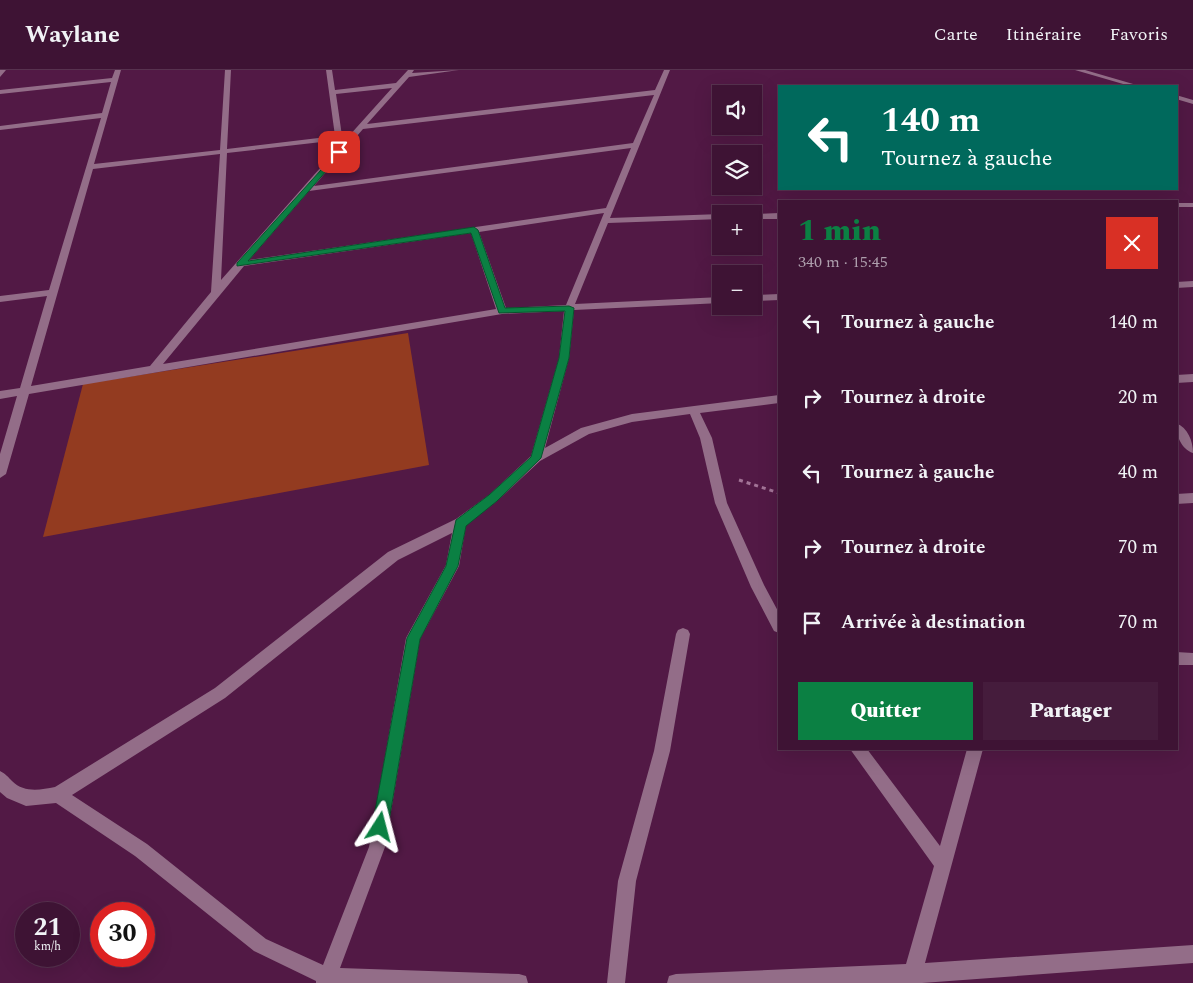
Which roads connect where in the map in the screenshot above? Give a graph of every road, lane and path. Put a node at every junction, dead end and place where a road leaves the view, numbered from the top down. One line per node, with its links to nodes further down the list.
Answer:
1 (3, 70): 10 (street)
2 (118, 70): 11 (street)
3 (228, 70): 26 (street)
4 (329, 70): 16 (street)
5 (456, 70): 9 (street)
6 (667, 70): 17 (street)
7 (1078, 70): 12 (street)
8 (1111, 70): 12 (street)
9 (409, 73): 13 (street)
10 (0, 75)
11 (115, 80): 15 (street); 20 (street)
12 (1117, 80): 14 (street)
13 (398, 85): 16 (street); 21 (street)
14 (1134, 85)
15 (0, 92)
16 (332, 92): 23 (street)
17 (658, 92): 21 (street); 25 (street)
18 (1178, 98): 19 (street)
19 (1193, 102)
20 (105, 115): 22 (street); 27 (street)
21 (361, 127): 24 (street)
22 (0, 128)
23 (339, 138): 24 (street); 26 (street)
24 (350, 140): 28 (street)
25 (636, 145): 28 (street); 31 (street)
26 (225, 152): 27 (street); 41 (street)
27 (89, 167): 40 (street)
28 (307, 189): 37 (street)
29 (1178, 205): 30 (street)
30 (1193, 205)
31 (609, 210): 35 (street); 36 (street)
32 (762, 216): 33 (street)
33 (778, 216)
34 (712, 217): 35 (street)
35 (605, 220): 46 (street)
36 (474, 230): 37 (street); 47 (street)
37 (240, 264): 41 (street)
38 (1193, 284): 39 (street)
39 (1178, 285)
40 (53, 292): 44 (street); 51 (street)
41 (216, 292): 48 (street)
42 (778, 297): 43 (street)
43 (762, 298)
44 (0, 299)
45 (712, 300): 46 (street)
46 (569, 308): 47 (street); 57 (street)
47 (502, 311): 48 (street)
48 (154, 369): 51 (street)
49 (1193, 378): 50 (street)
50 (1178, 379)
51 (24, 391): 52 (street); 59 (street)
52 (0, 395)
53 (778, 400): 54 (street)
54 (693, 409): 57 (street); 58 (street)
55 (1178, 430): 56 (street)
56 (1193, 450)
57 (536, 458): 63 (street)
58 (714, 470): 60 (path); 64 (street)
59 (0, 474)
60 (778, 493)
61 (1193, 498): 62 (street)
62 (1178, 499)
63 (460, 524): 71 (street); 75 (street)
64 (778, 625)
65 (683, 634): 77 (street)
66 (1178, 658): 67 (street)
67 (1193, 659)
68 (859, 750): 72 (street)
69 (975, 750): 72 (street)
70 (0, 779): 71 (street)
71 (58, 795): 75 (street)
72 (942, 863): 74 (street)
73 (1193, 954): 74 (street)
74 (913, 977): 78 (street)
75 (327, 980): 76 (street)
76 (519, 983)
77 (616, 983)
78 (676, 983)

